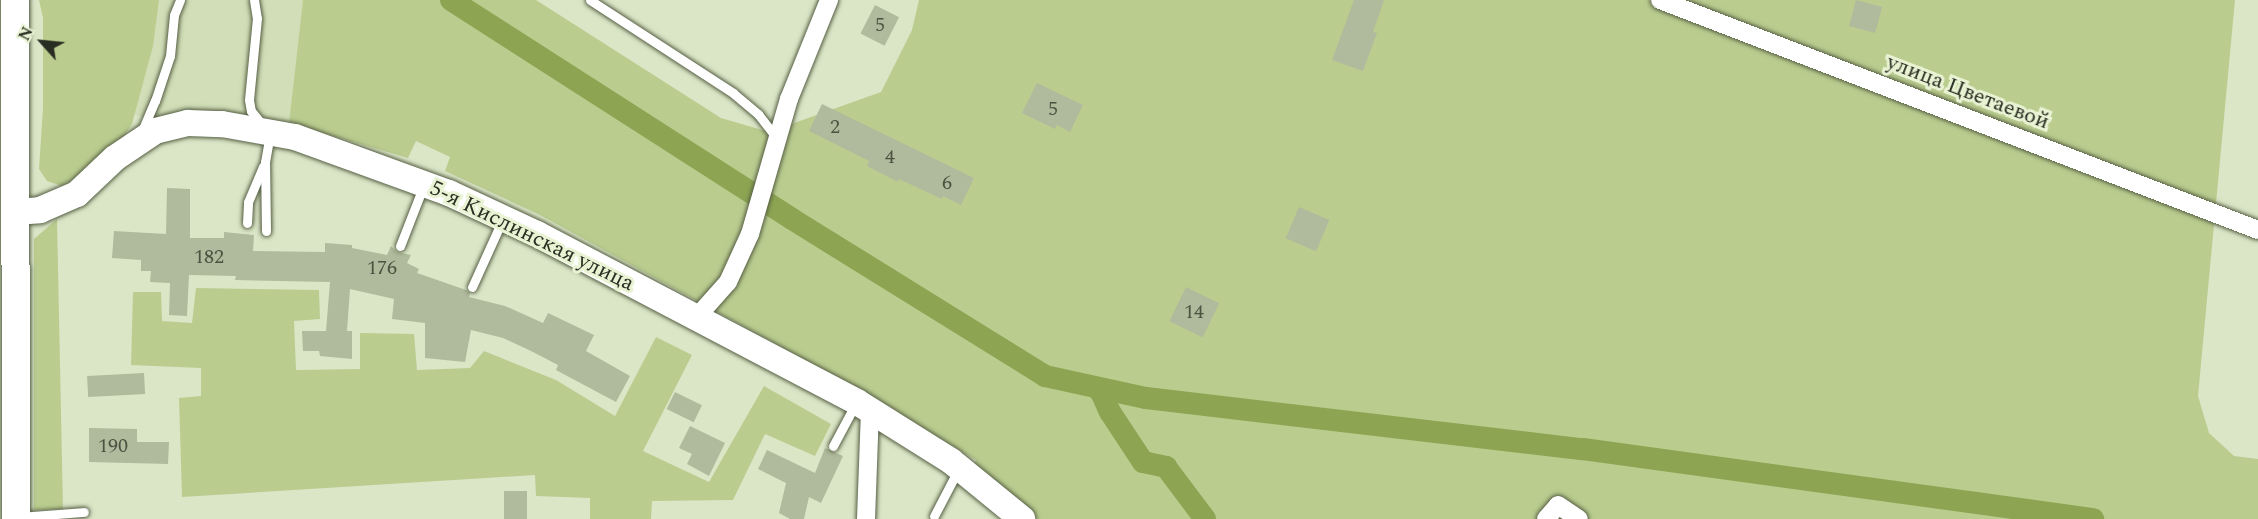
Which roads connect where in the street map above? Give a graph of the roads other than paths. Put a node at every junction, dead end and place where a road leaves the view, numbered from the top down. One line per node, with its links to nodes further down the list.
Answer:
1 (15, 0): 12 (main road)
2 (180, 0): 9 (lane)
3 (254, 0): 7 (lane)
4 (590, 0): 8 (lane)
5 (829, 0): 8 (street)
6 (1660, 0): 15 (street, улица Цветаевой)
7 (276, 133): 9 (street, 5-я Кислинская улица); 10 (lane); 11 (street, 5-я Кислинская улица)
8 (777, 138): 19 (street)
9 (134, 143): 12 (street, 5-я Кислинская улица)
10 (265, 162): 14 (lane); 16 (lane)
11 (425, 184): 13 (street, 5-я Кислинская улица); 17 (lane)
12 (14, 212): 25 (main road)
13 (503, 218): 18 (lane); 19 (street, 5-я Кислинская улица)
14 (247, 224)
15 (2258, 230)
16 (266, 231)
17 (400, 246)
18 (472, 287)
19 (696, 318): 20 (street, 5-я Кислинская улица)
20 (863, 406): 21 (lane); 22 (street, 5-я Кислинская улица); 26 (street)
21 (833, 446)
22 (959, 467): 24 (lane); 27 (street, 5-я Кислинская улица)
23 (84, 512): 25 (lane)
24 (934, 516)
25 (16, 518)
26 (866, 519)
27 (1022, 519)
28 (1546, 519): 29 (street)
29 (1579, 519)

